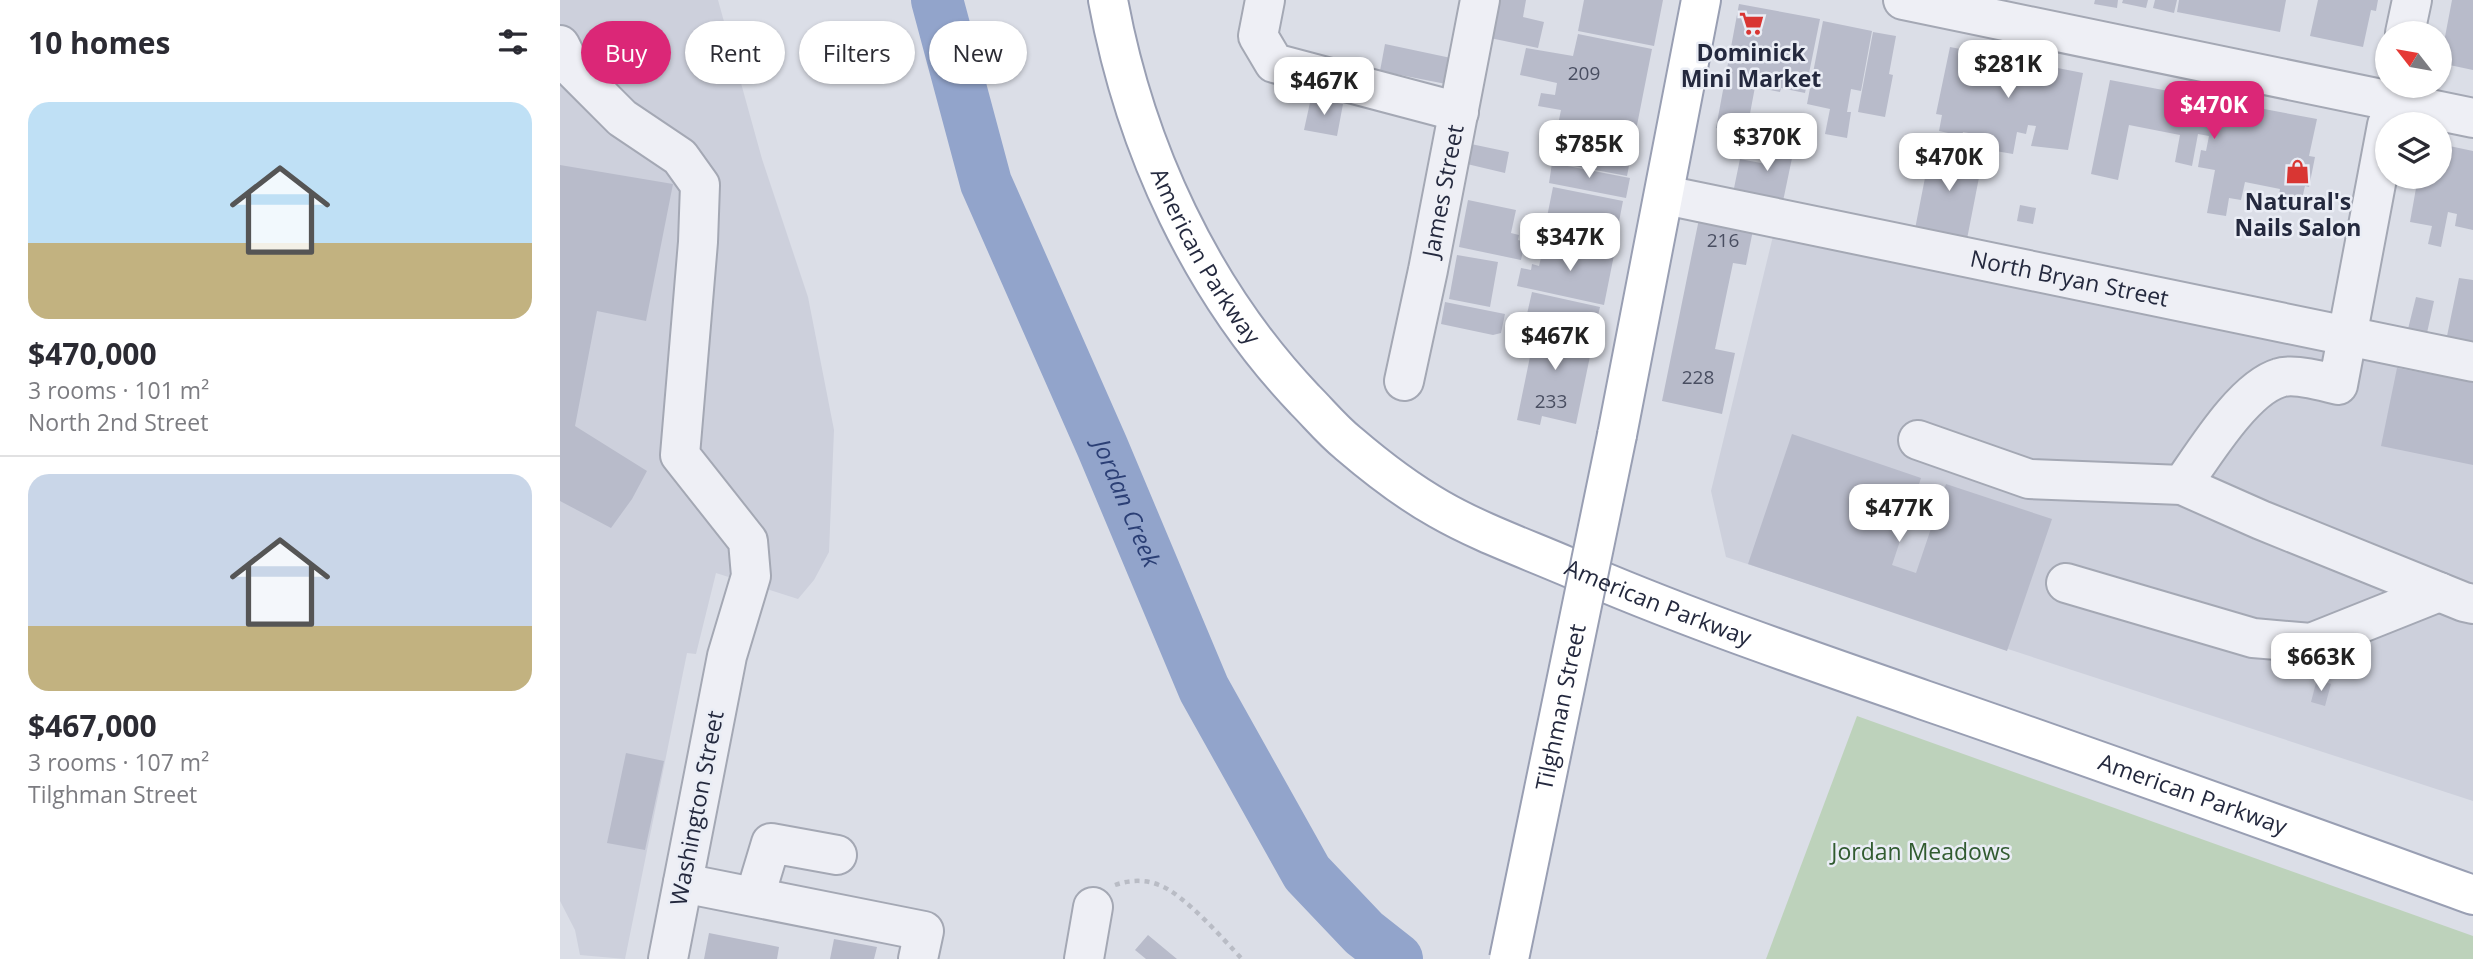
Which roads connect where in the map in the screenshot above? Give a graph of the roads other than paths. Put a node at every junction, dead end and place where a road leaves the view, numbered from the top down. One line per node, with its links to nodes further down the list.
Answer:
1 (1108, 0): 22 (main road, American Parkway)
2 (1480, 0): 10 (street, James Street)
3 (1701, 0): 12 (main road, Tilghman Street)
4 (1903, 0): 9 (street)
5 (2412, 0): 7 (street)
6 (1261, 18): 10 (street)
7 (2408, 21)
8 (560, 45): 21 (street, Washington Street)
9 (2390, 109): 11 (street); 13 (street)
10 (1459, 112): 15 (street, James Street)
11 (2473, 118)
12 (1665, 195): 13 (street, North Bryan Street); 28 (main road, Tilghman Street, bridge)
13 (2347, 335): 14 (street, North Bryan Street); 17 (street)
14 (2473, 362)
15 (1404, 381)
16 (1918, 440): 17 (street)
17 (2182, 485): 19 (street)
18 (2066, 583): 19 (street)
19 (2456, 598)
20 (837, 855): 23 (street)
21 (683, 883): 23 (street); 25 (street, Washington Street)
22 (2473, 895)
23 (755, 896): 26 (street)
24 (1093, 907): 27 (street)
25 (668, 959)
26 (918, 959)
27 (1084, 959)
28 (1509, 959)

